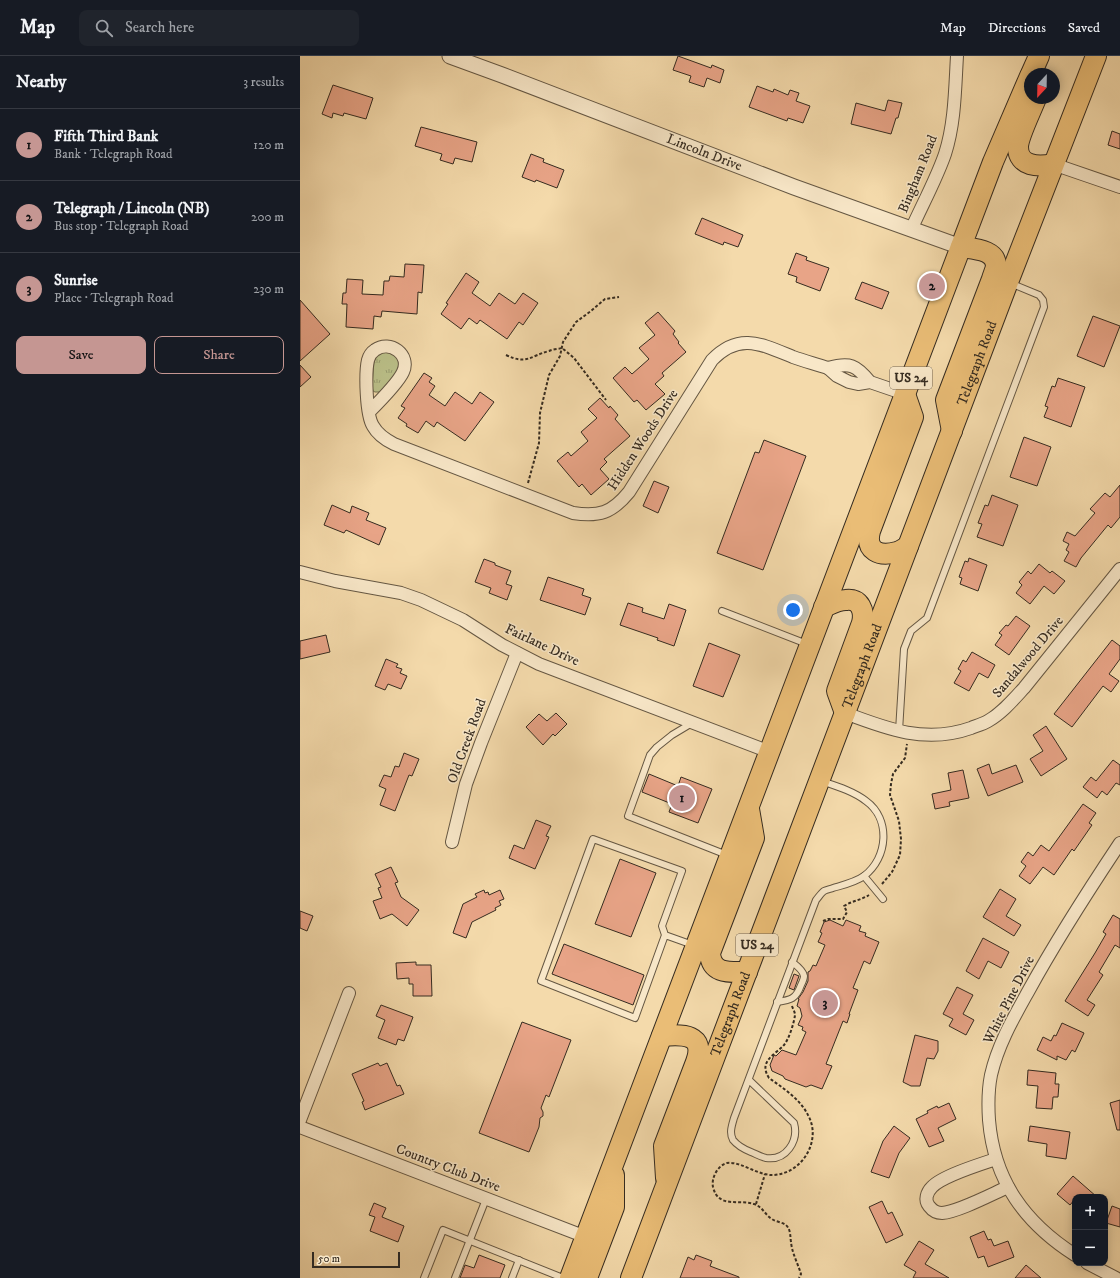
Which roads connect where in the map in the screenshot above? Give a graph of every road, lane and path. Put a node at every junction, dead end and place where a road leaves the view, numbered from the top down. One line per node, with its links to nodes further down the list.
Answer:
1 (450, 56): 12 (street, Lincoln Drive)
2 (957, 56): 12 (street, Bingham Road)
3 (1039, 56): 6 (highway, US 24)
4 (1053, 56): 7 (highway)
5 (1096, 56): 10 (highway, Telegraph Road / US 24)
6 (1033, 68)
7 (1048, 68)
8 (1024, 89): 13 (highway, US 24)
9 (1034, 104): 10 (highway)
10 (1053, 164): 11 (street); 14 (highway, Telegraph Road / US 24)
11 (1120, 187)
12 (911, 230): 13 (street, Lincoln Drive)
13 (961, 247): 18 (highway, US 24); 21 (highway)
14 (1008, 282): 21 (highway, Telegraph Road / US 24); 32 (lane)
15 (619, 297): 16 (path)
16 (562, 348): 17 (path); 19 (path); 22 (path)
17 (506, 355)
18 (905, 394): 22 (street, Hidden Woods Drive); 23 (highway); 26 (highway, US 24)
19 (606, 400)
20 (369, 412): 20 (street, Hidden Woods Drive); 22 (street, Hidden Woods Drive)
21 (952, 431): 23 (highway, Telegraph Road / US 24)
22 (524, 494)
23 (908, 546): 30 (highway, Telegraph Road / US 24)
24 (1120, 569): 32 (street, Sandalwood Drive)
25 (300, 572): 29 (street, Fairlane Drive)
26 (824, 607): 28 (highway, US 24); 30 (highway)
27 (722, 611): 28 (lane)
28 (810, 645): 33 (highway, US 24)
29 (517, 653): 31 (street, Fairlane Drive); 36 (street, Old Creek Road)
30 (845, 713): 32 (street, Sandalwood Drive); 34 (highway, Telegraph Road / US 24)
31 (692, 723): 33 (street, Fairlane Drive); 38 (lane)
32 (899, 731)
33 (770, 752): 35 (highway, US 24)
34 (820, 780): 39 (lane); 44 (highway, Telegraph Road / US 24)
35 (749, 807): 38 (highway, US 24); 44 (highway)
36 (452, 842)
37 (1120, 843): 51 (street, White Pine Drive)
38 (730, 856): 42 (highway, US 24)
39 (864, 876): 40 (lane); 43 (lane)
40 (883, 899)
41 (665, 935): 41 (lane); 42 (lane)
42 (696, 946): 47 (highway, US 24)
43 (792, 962): 46 (lane); 46 (lane)
44 (747, 972): 54 (highway, Telegraph Road / US 24)
45 (349, 994): 49 (street)
46 (777, 1002): 48 (lane)
47 (662, 1036): 52 (highway, US 24); 54 (highway)
48 (749, 1080): 48 (lane)
49 (300, 1120)
50 (300, 1127): 56 (street, Country Club Drive)
51 (996, 1159): 55 (street, White Pine Drive); 55 (street)
52 (614, 1163): 58 (highway, US 24); 68 (highway)
53 (765, 1174): 57 (path)
54 (666, 1186): 69 (highway, Telegraph Road / US 24)
55 (1008, 1187): 60 (street, White Pine Drive)
56 (486, 1199): 58 (street, Country Club Drive); 59 (lane)
57 (756, 1204)
58 (586, 1237): 67 (highway, US 24)
59 (470, 1240): 61 (lane); 63 (lane); 64 (lane)
60 (1072, 1253)
61 (519, 1260): 65 (lane); 66 (lane)
62 (1093, 1266): 70 (street)
63 (424, 1278)
64 (455, 1278)
65 (512, 1278)
66 (563, 1278)
67 (570, 1278)
68 (587, 1278)
69 (631, 1278)
70 (1116, 1278)

